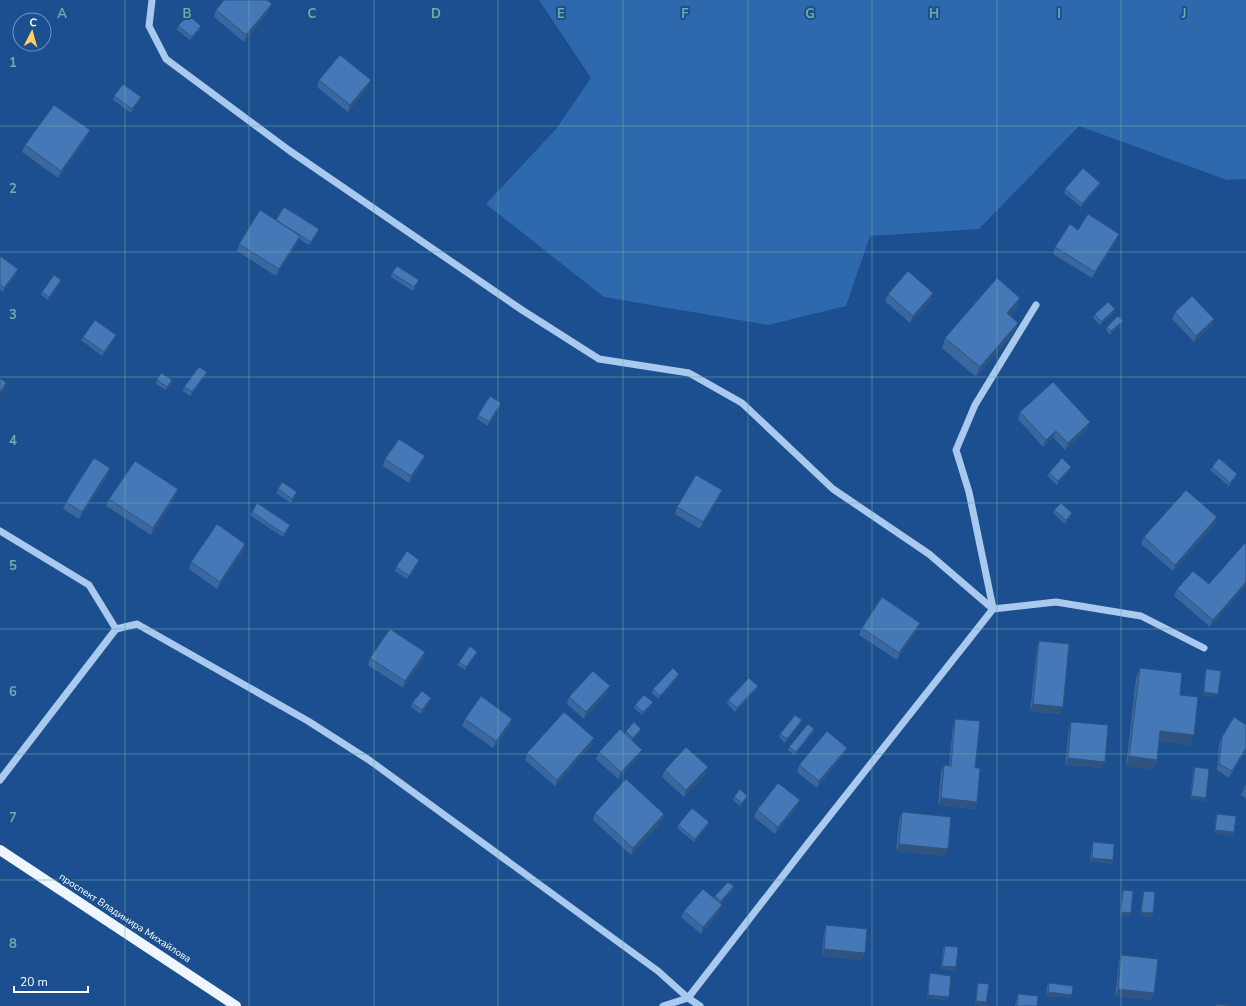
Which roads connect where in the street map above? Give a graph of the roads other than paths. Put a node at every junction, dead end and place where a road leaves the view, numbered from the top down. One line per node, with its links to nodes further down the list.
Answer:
1 (152, 0): 4 (street)
2 (1036, 305): 4 (street)
3 (0, 531): 5 (street)
4 (993, 609): 6 (street); 9 (street)
5 (116, 629): 7 (street); 9 (street)
6 (1204, 648)
7 (0, 780)
8 (0, 850): 10 (main road, проспект Владимира Михайлова)
9 (688, 998): 11 (street); 12 (street)
10 (236, 1006)
11 (663, 1006)
12 (700, 1006)

